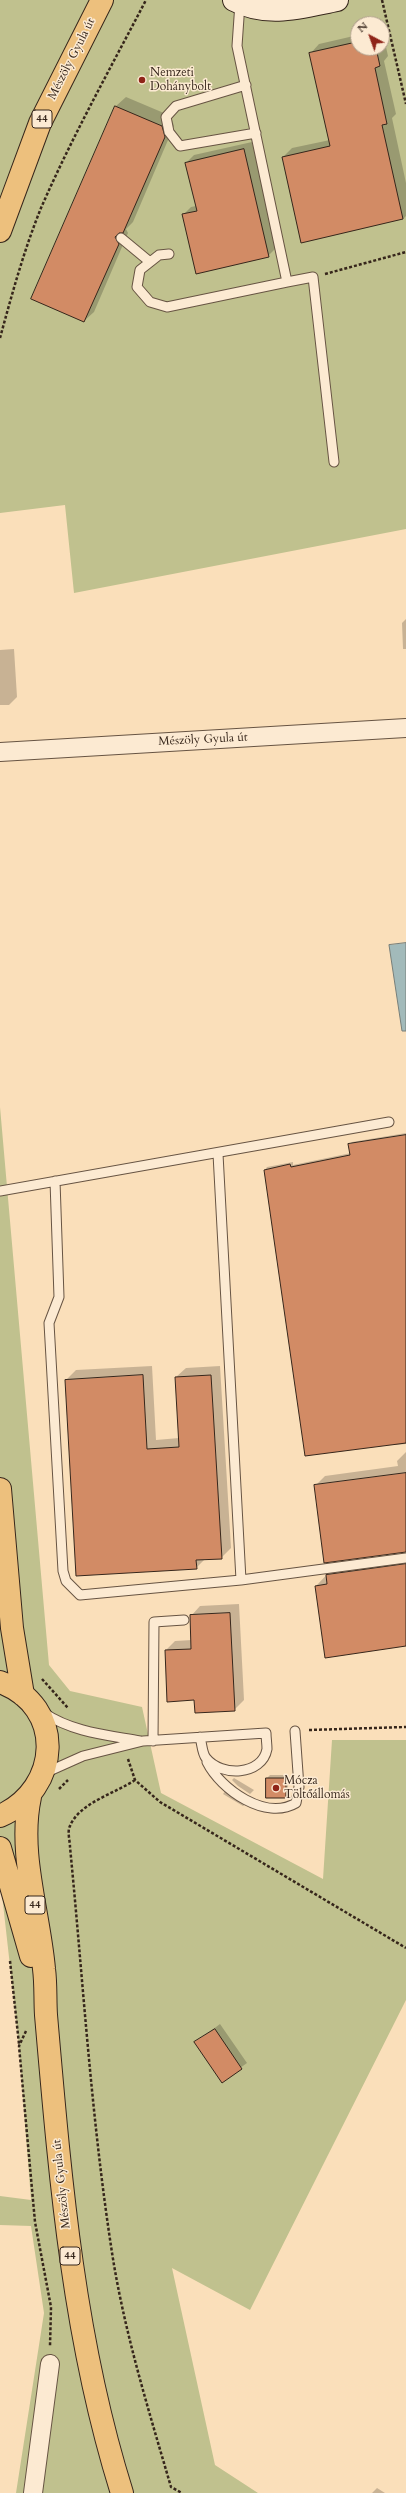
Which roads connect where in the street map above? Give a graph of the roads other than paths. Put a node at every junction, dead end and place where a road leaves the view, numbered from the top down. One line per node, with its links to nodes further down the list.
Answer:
1 (337, 0): 2 (street)
2 (237, 2): 4 (lane)
3 (101, 4): 6 (main road, Mészöly Gyula út / 44)
4 (246, 85): 5 (lane); 5 (lane)
5 (256, 133): 10 (lane)
6 (0, 231)
7 (121, 238): 9 (lane)
8 (169, 254): 9 (lane)
9 (150, 262): 10 (lane)
10 (287, 282): 11 (lane)
11 (334, 462)
12 (406, 728): 13 (street, Mészöly Gyula út)
13 (0, 752)
14 (389, 1122): 15 (lane)
15 (218, 1154): 16 (lane); 21 (lane)
16 (55, 1182): 17 (lane); 21 (lane)
17 (0, 1191)
18 (0, 1490): 19 (main road, Mészöly Gyula út / 44)
19 (6, 1549): 22 (main road, Mészöly Gyula út / 44); 25 (main road, Mészöly Gyula út / 44)
20 (406, 1558): 21 (lane)
21 (241, 1580)
22 (0, 1587)
23 (184, 1620): 29 (lane)
24 (0, 1682): 25 (main road, Mészöly Gyula út / 44)
25 (29, 1701): 28 (lane); 31 (main road, Mészöly Gyula út / 44)
26 (295, 1731): 30 (lane)
27 (200, 1738): 29 (lane); 30 (lane); 30 (lane)
28 (143, 1741): 29 (lane); 31 (lane)
29 (153, 1741)
30 (205, 1757)
31 (43, 1774): 32 (main road, Mészöly Gyula út / 44)
32 (30, 1797): 33 (main road, Mészöly Gyula út / 44); 36 (main road, Mészöly Gyula út / 44)
33 (0, 1816)
34 (0, 1848): 35 (main road, Mészöly Gyula út / 44)
35 (4, 1881): 36 (main road, Mészöly Gyula út / 44)
36 (46, 2014): 39 (main road, Mészöly Gyula út / 44)
37 (50, 2364): 38 (street)
38 (33, 2493)
39 (122, 2493)

